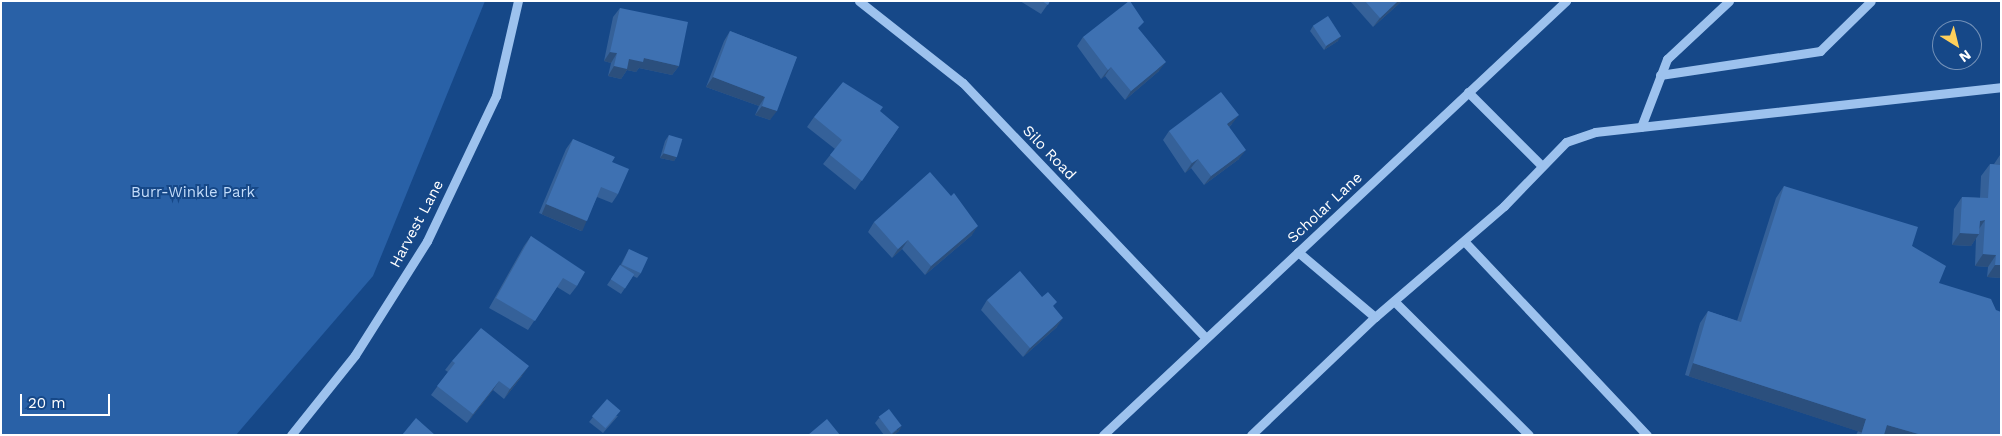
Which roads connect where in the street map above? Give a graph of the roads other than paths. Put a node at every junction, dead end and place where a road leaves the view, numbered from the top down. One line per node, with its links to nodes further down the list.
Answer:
1 (518, 1): 16 (street, Harvest Lane)
2 (859, 1): 15 (street, Silo Road)
3 (1566, 1): 8 (street, Scholar Lane)
4 (1729, 1): 6 (street)
5 (1871, 1): 6 (street)
6 (1660, 75): 9 (street)
7 (2001, 87): 9 (street)
8 (1468, 92): 10 (street); 12 (street, Scholar Lane)
9 (1641, 127): 10 (street)
10 (1540, 164): 11 (street)
11 (1464, 241): 13 (street); 20 (street)
12 (1298, 252): 14 (street); 15 (street, Scholar Lane)
13 (1394, 301): 14 (street); 19 (street)
14 (1375, 317): 18 (street)
15 (1206, 338): 17 (street, Scholar Lane)
16 (291, 435)
17 (1103, 435)
18 (1251, 435)
19 (1529, 435)
20 (1647, 435)

